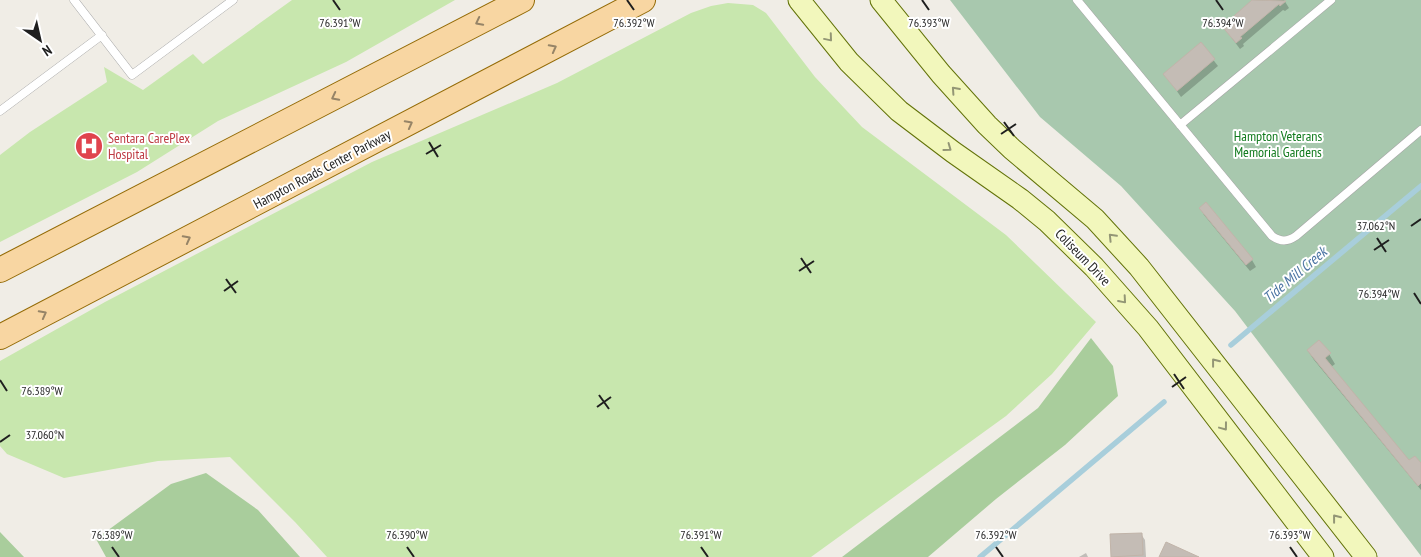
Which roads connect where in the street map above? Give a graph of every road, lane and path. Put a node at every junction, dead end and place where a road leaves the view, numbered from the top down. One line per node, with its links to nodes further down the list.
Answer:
1 (74, 0): 9 (lane)
2 (233, 0): 9 (lane)
3 (522, 0): 13 (main road, one-way to 13)
4 (643, 0): 16 (main road, Hampton Roads Center Parkway, one-way to 4)
5 (799, 0): 17 (street, Coliseum Drive, one-way to 17)
6 (881, 0): 18 (street, one-way to 6)
7 (1077, 0): 11 (lane)
8 (1331, 0): 11 (lane)
9 (102, 35): 10 (lane)
10 (0, 111)
11 (1180, 125): 12 (lane)
12 (1421, 130)
13 (268, 132): 14 (main road); 15 (main road)
14 (0, 256)
15 (0, 270)
16 (0, 337)
17 (1324, 557)
18 (1366, 557)

